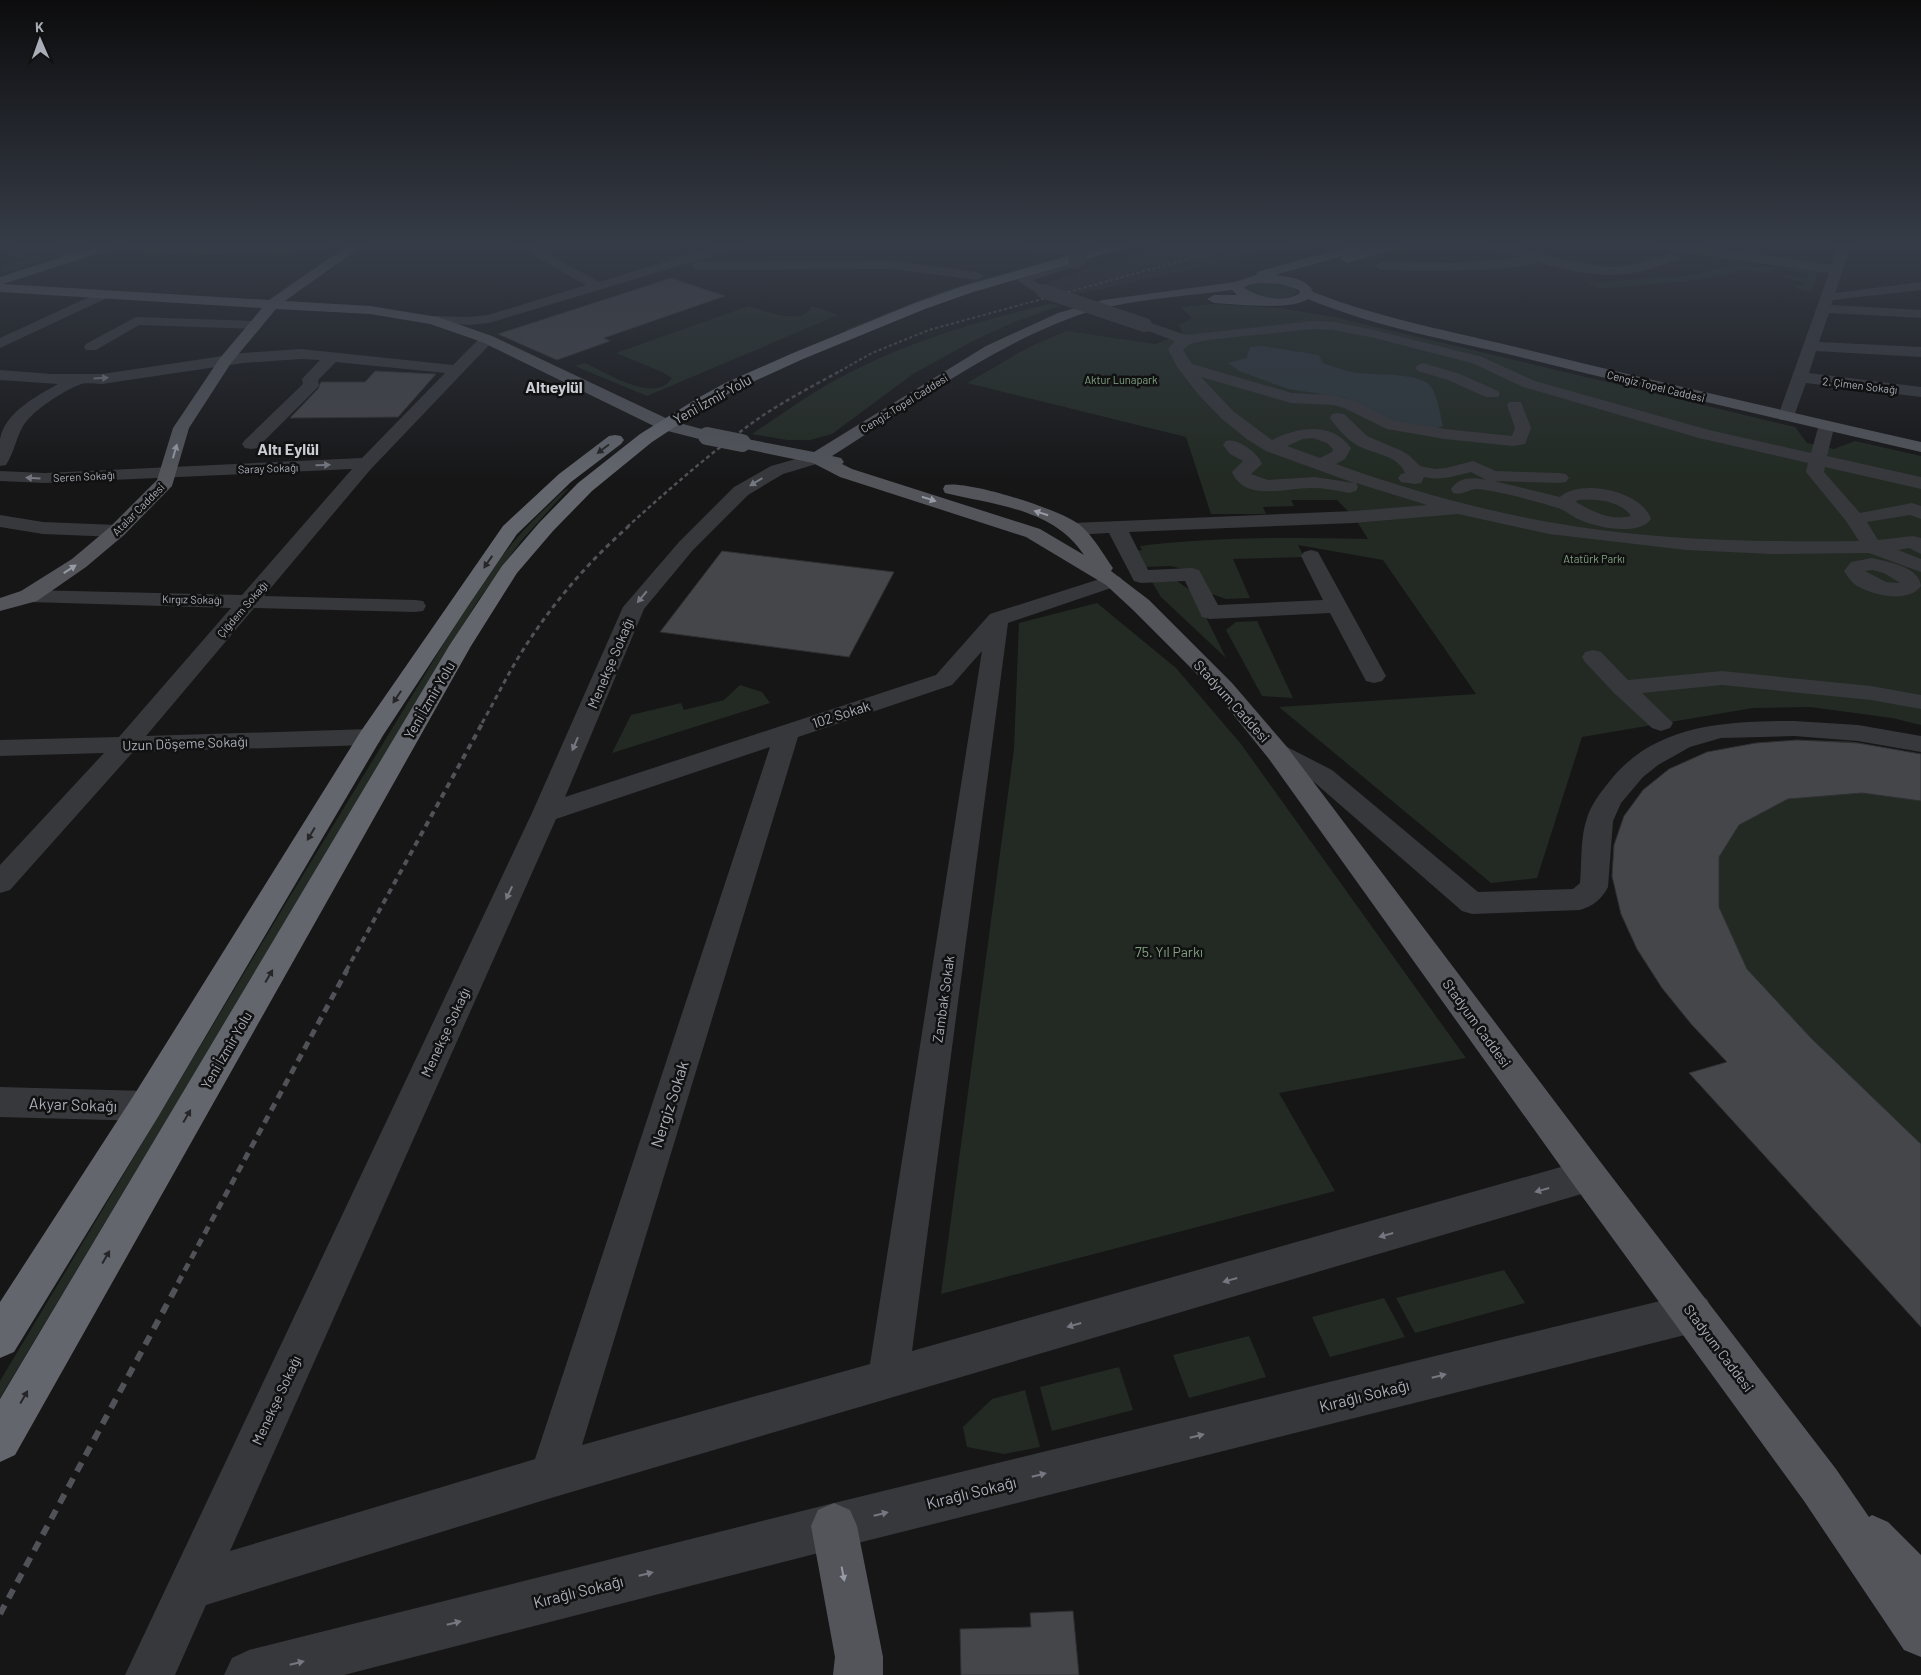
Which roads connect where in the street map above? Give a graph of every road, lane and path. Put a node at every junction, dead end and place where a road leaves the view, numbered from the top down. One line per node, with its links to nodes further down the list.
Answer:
1 (41, 324): 16 (street)
2 (131, 324): 19 (street)
3 (230, 324): 12 (street)
4 (446, 324): 14 (main road)
5 (510, 324): 14 (street)
6 (846, 324): 40 (highway, Yeni İzmir Yolu)
7 (876, 324): 40 (highway, Yeni İzmir Yolu)
8 (1046, 324): 50 (main road, Cengiz Topel Caddesi)
9 (1142, 324): 15 (street, bridge)
10 (1405, 324): 38 (main road, Cengiz Topel Caddesi)
11 (1819, 324): 18 (street)
12 (255, 325): 24 (main road, Atalar Caddesi)
13 (1248, 332): 15 (street); 17 (street); 22 (street)
14 (479, 335): 28 (street, Çiğdem Sokağı); 40 (main road)
15 (1185, 340): 27 (street)
16 (0, 344)
17 (1277, 345)
18 (1811, 346): 20 (street); 25 (street)
19 (91, 347)
20 (1921, 352)
21 (331, 358): 24 (street); 28 (street); 44 (street)
22 (1423, 358): 23 (street); 35 (street)
23 (1477, 360): 32 (street); 37 (street)
24 (225, 361): 31 (street, one-way to 24); 55 (main road, Atalar Caddesi, one-way to 24)
25 (1806, 362): 26 (street); 30 (street)
26 (1825, 364)
27 (1185, 367): 34 (street); 46 (street)
28 (458, 370): 53 (street, Çiğdem Sokağı)
29 (0, 375): 31 (street)
30 (1799, 378): 33 (street, 2. Çimen Sokağı); 38 (street)
31 (78, 379): 52 (street)
32 (1529, 384): 35 (street); 37 (street)
33 (1921, 392)
34 (1259, 394): 36 (street); 39 (street)
35 (1513, 400): 41 (street)
36 (1367, 413): 39 (street); 41 (street)
37 (1629, 413): 51 (street)
38 (1786, 416): 47 (main road, Cengiz Topel Caddesi)
39 (1325, 417): 43 (street)
40 (658, 420): 50 (main road, bridge); 88 (highway, Yeni İzmir Yolu, one-way to 88); 101 (highway, Yeni İzmir Yolu, one-way to 40)
41 (1387, 424): 49 (street)
42 (1824, 432): 51 (street)
43 (1362, 442): 48 (street); 49 (street)
44 (251, 444)
45 (1232, 445): 59 (street)
46 (1272, 447): 48 (street); 48 (street)
47 (1921, 447)
48 (1333, 453): 49 (street); 59 (street)
49 (1393, 454): 54 (street)
50 (817, 458): 69 (main road, one-way to 50); 75 (main road, one-way to 75); 93 (street, Menekşe Sokağı, one-way to 93)
51 (1817, 459): 60 (street); 66 (street)
52 (0, 461)
53 (367, 463): 55 (street, Saray Sokağı, one-way to 53); 77 (street, Çiğdem Sokağı)
54 (1415, 470): 57 (street); 59 (street)
55 (169, 472): 56 (street, Seren Sokağı, one-way to 56); 70 (main road, Atalar Caddesi)
56 (0, 476)
57 (1527, 477): 58 (street); 62 (street)
58 (1560, 478)
59 (1378, 482): 64 (street)
60 (1921, 484)
61 (1460, 489): 62 (street)
62 (1536, 498): 63 (street)
63 (1566, 504)
64 (1458, 508): 68 (street); 73 (street)
65 (1921, 513): 66 (street)
66 (1860, 516): 71 (street); 73 (street)
67 (0, 521): 70 (street)
68 (1116, 527): 69 (street); 80 (street)
69 (1073, 529): 75 (main road)
70 (117, 531): 76 (main road, Atalar Caddesi, one-way to 70)
71 (1918, 544): 73 (street)
72 (1311, 556): 80 (street)
73 (1868, 556): 74 (street); 74 (street)
74 (1917, 576)
75 (1113, 581): 81 (street); 92 (main road, Stadyum Caddesi)
76 (29, 596): 77 (street, Kırgız Sokağı); 78 (main road, Atalar Caddesi)
77 (250, 600): 79 (street, Kırgız Sokağı); 89 (street, Çiğdem Sokağı)
78 (0, 606)
79 (415, 606)
80 (1338, 606): 83 (street)
81 (998, 619): 87 (street, 102 Sokak); 100 (street, Zambak Sokak)
82 (1593, 657): 84 (street)
83 (1374, 676)
84 (1622, 688): 85 (street); 86 (street)
85 (1921, 702)
86 (1661, 724)
87 (786, 732): 93 (street, 102 Sokak); 102 (street, Nergiz Sokak)
88 (370, 737): 89 (street, Uzun Döşeme Sokağı); 96 (highway, Yeni İzmir Yolu, one-way to 96)
89 (125, 744): 91 (street, Uzun Döşeme Sokağı); 94 (street, Çiğdem Sokağı)
90 (1921, 744): 92 (street)
91 (0, 748)
92 (1278, 752): 97 (main road, Stadyum Caddesi)
93 (545, 813): 104 (street, Menekşe Sokağı, one-way to 104)
94 (0, 883)
95 (0, 1102): 96 (street, Akyar Sokağı)
96 (146, 1106): 99 (highway, Yeni İzmir Yolu)
97 (1589, 1176): 98 (main road, Stadyum Caddesi); 100 (street, one-way to 100)
98 (1693, 1313): 103 (street, Kırağlı Sokağı, one-way to 98); 105 (main road, Stadyum Caddesi)
99 (0, 1338)
100 (888, 1379): 102 (street)
101 (0, 1440)
102 (551, 1476): 104 (street)
103 (834, 1526): 107 (street, Kırağlı Sokağı, one-way to 103); 108 (main road, one-way to 108)
104 (191, 1586): 106 (street, Menekşe Sokağı)
105 (1920, 1621)
106 (150, 1675)
107 (250, 1675)
108 (858, 1675)

